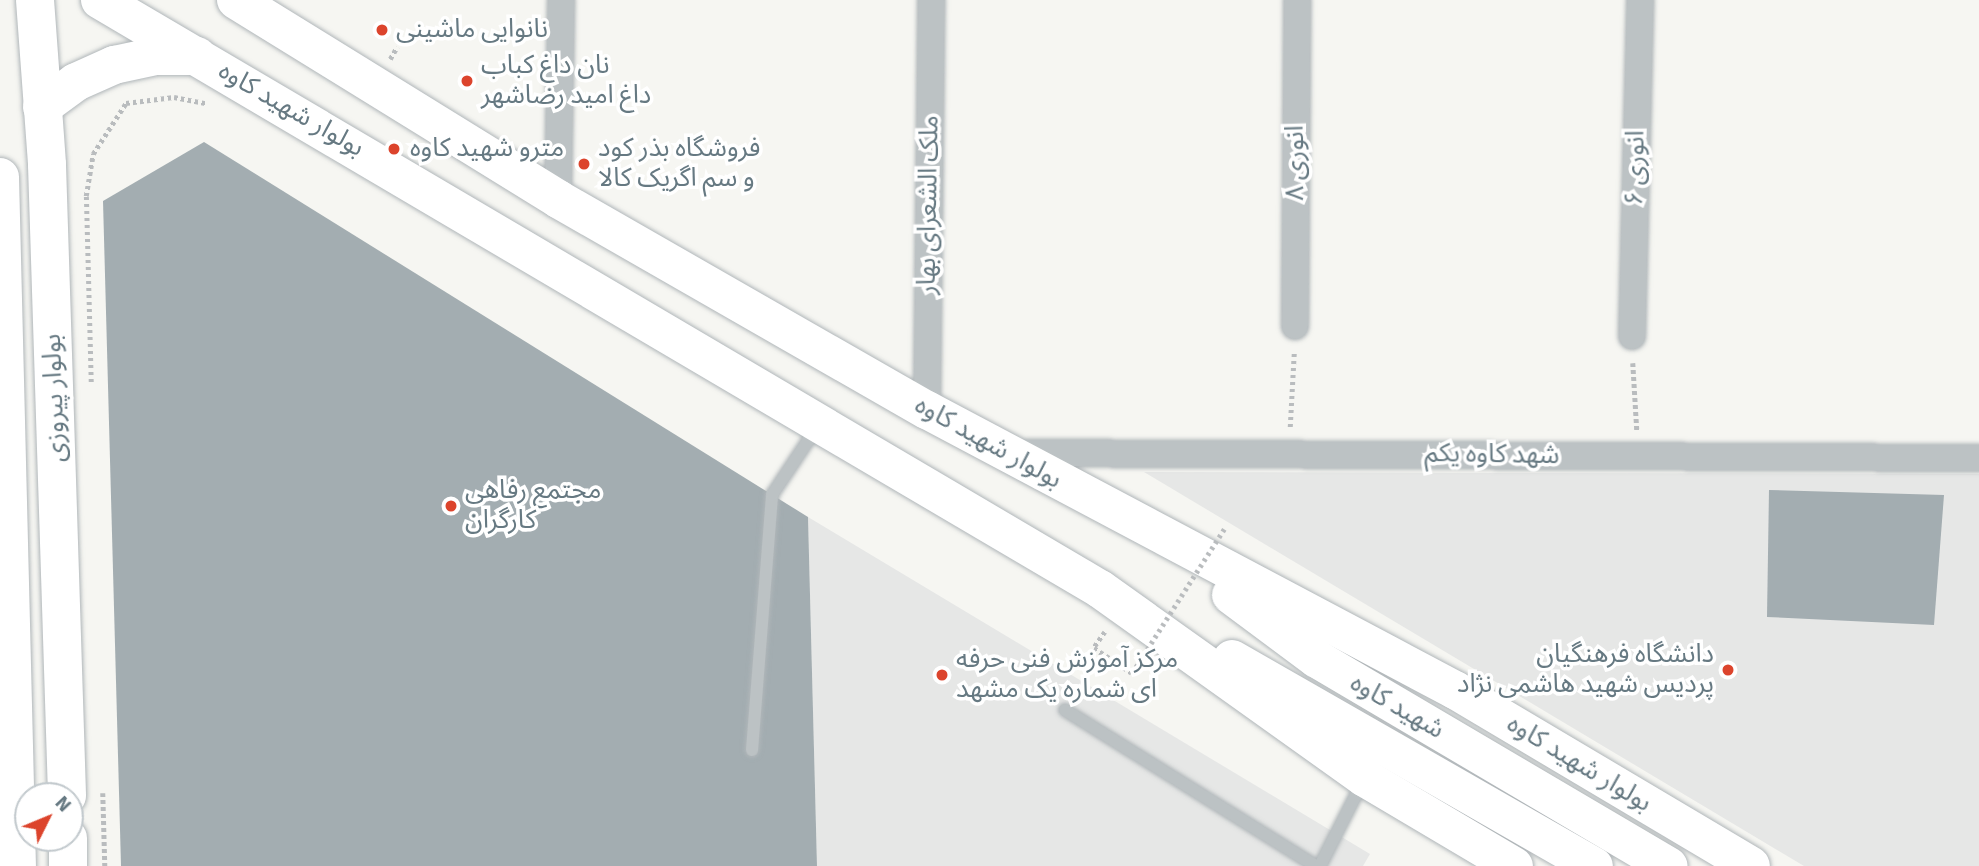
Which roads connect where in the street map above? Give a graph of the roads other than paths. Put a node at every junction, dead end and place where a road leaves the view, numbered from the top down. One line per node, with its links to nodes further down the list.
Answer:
1 (35, 0): 9 (main road, بولوار پیروزی)
2 (100, 0): 8 (main road, بولوار شهید کاوه)
3 (236, 0): 11 (main road, بولوار شهید کاوه)
4 (561, 0): 11 (street)
5 (931, 0): 14 (street, ملک الشعرای بهار)
6 (1297, 0): 12 (street, انوری ۸)
7 (1640, 0): 13 (street, انوری ۶)
8 (197, 56): 9 (main road); 15 (main road, بولوار شهید کاوه)
9 (43, 107): 25 (main road, بولوار پیروزی)
10 (0, 177): 23 (main road, بولوار پیروزی)
11 (558, 199): 14 (main road, بولوار شهید کاوه)
12 (1295, 326)
13 (1632, 336)
14 (927, 410): 16 (main road, بولوار شهید کاوه)
15 (821, 421): 19 (main road, بولوار شهید کاوه); 21 (lane)
16 (1006, 453): 17 (street, شهد کاوه یکم); 18 (main road, بولوار شهید کاوه)
17 (1979, 458)
18 (1140, 527): 30 (main road, شهید کاوه); 31 (main road, بولوار شهید کاوه)
19 (1100, 589): 22 (main road, بولوار شهید کاوه); 29 (main road, شهید کاوه)
20 (1065, 710): 27 (lane)
21 (752, 750)
22 (1365, 778): 27 (lane); 28 (main road, بولوار شهید کاوه)
23 (15, 781): 24 (main road); 26 (main road, بولوار پیروزی)
24 (26, 782)
25 (79, 782)
26 (17, 866)
27 (1318, 866)
28 (1514, 866)
29 (1594, 866)
30 (1669, 866)
31 (1751, 866)

